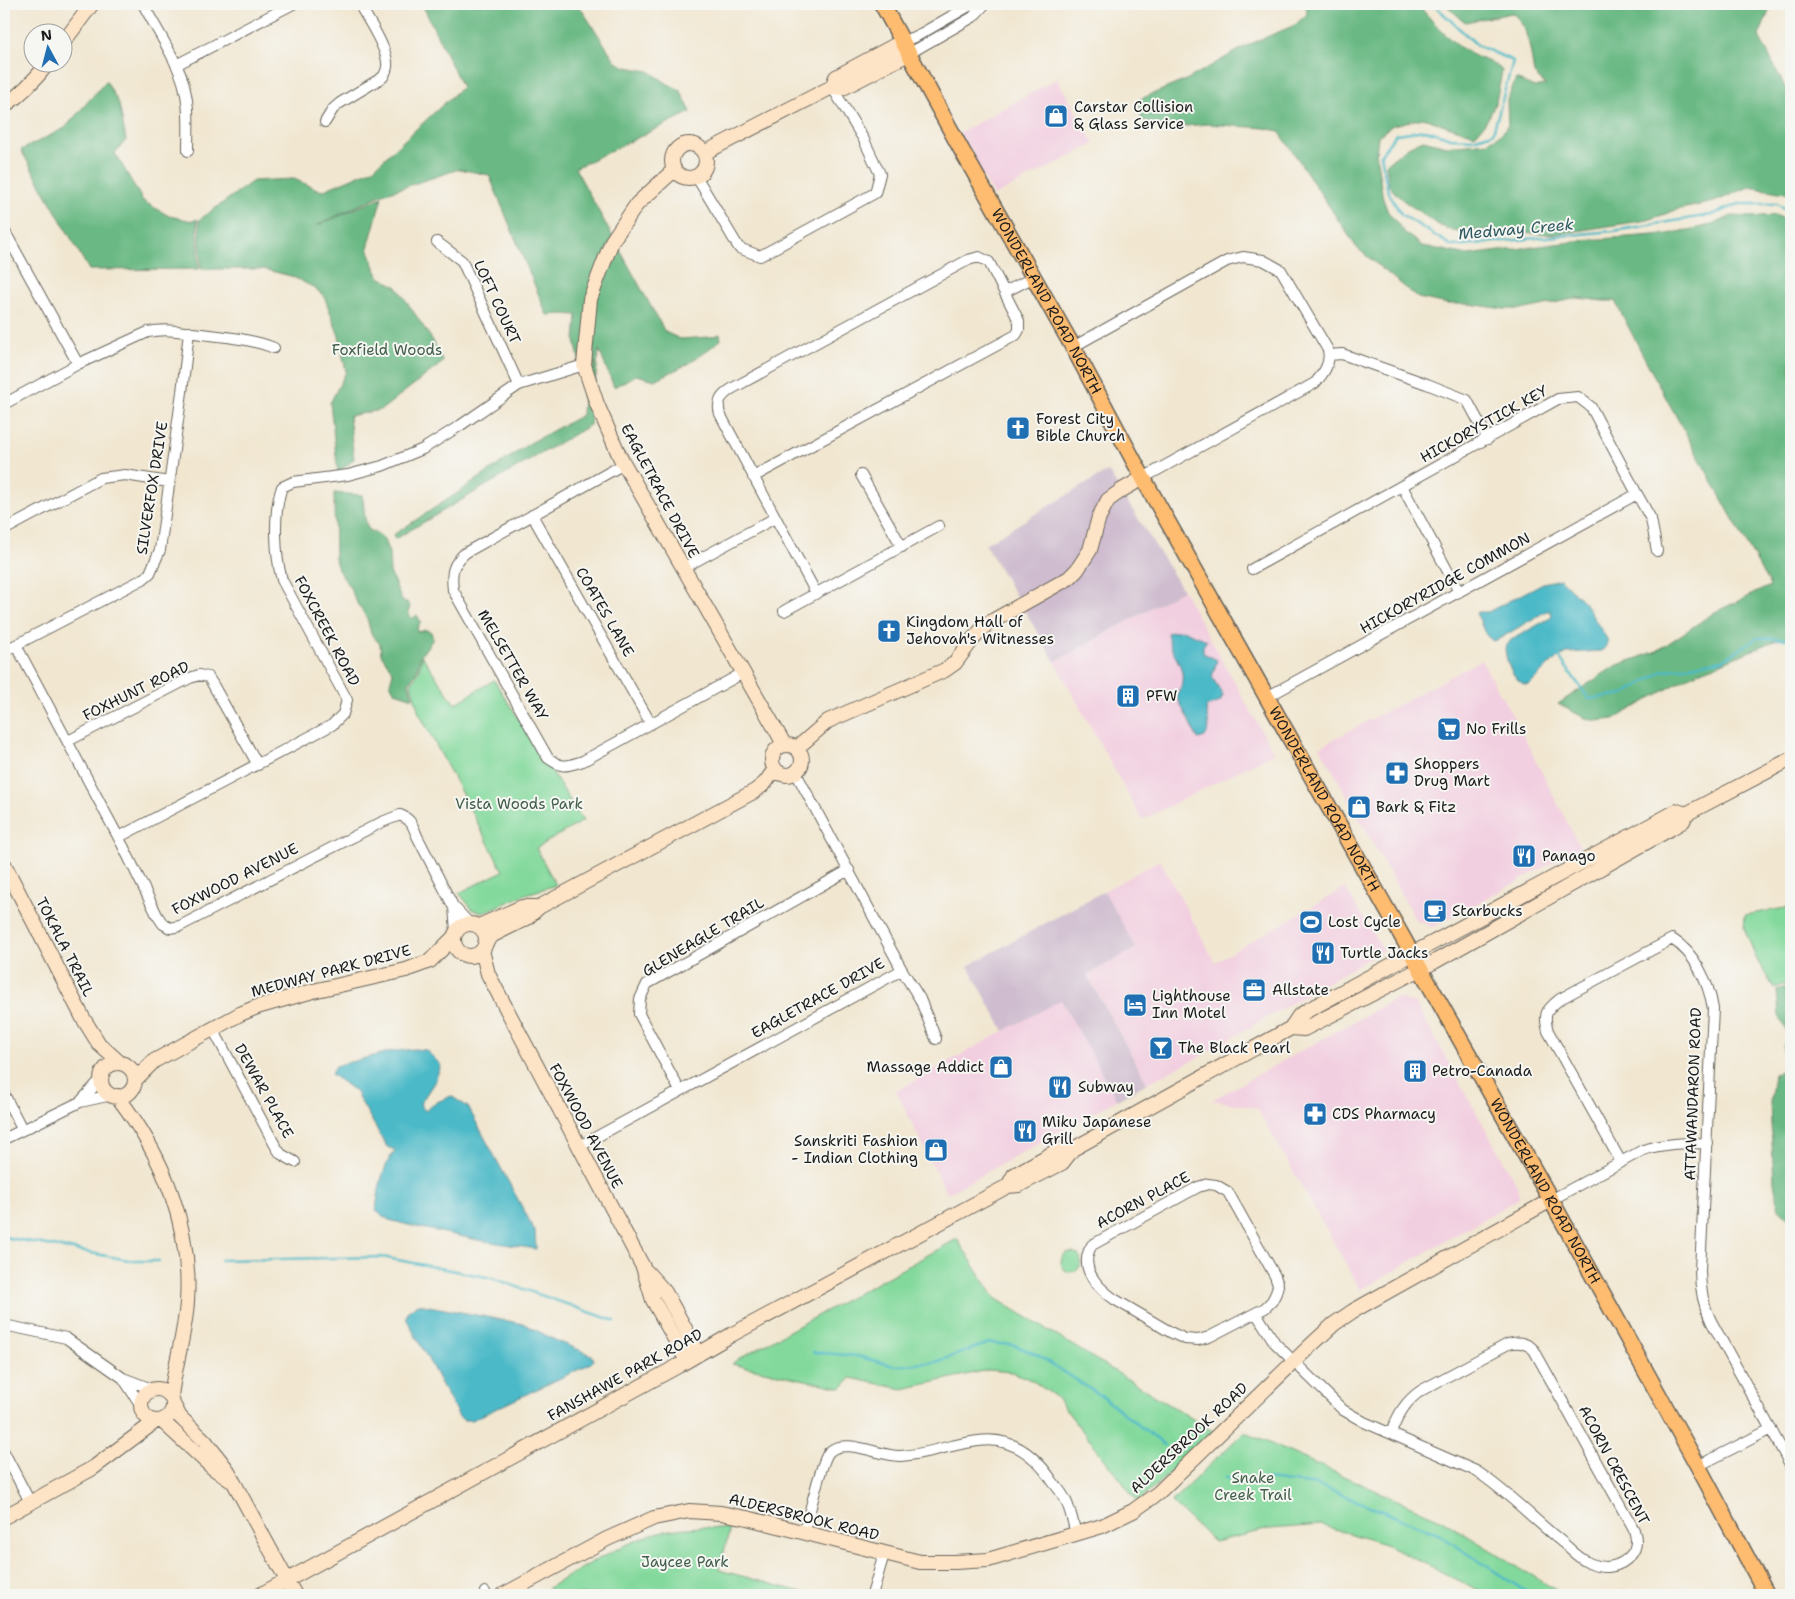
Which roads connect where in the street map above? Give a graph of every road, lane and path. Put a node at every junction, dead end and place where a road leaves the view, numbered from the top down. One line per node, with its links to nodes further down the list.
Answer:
1 (92, 4): 8 (street)
2 (143, 4): 10 (street)
3 (293, 4): 10 (street)
4 (359, 4): 14 (street)
5 (882, 4): 9 (main road, WONDERLAND ROAD NORTH)
6 (975, 4): 9 (street)
7 (985, 4): 9 (street)
8 (72, 31)
9 (907, 47): 12 (street); 21 (main road, WONDERLAND ROAD NORTH)
10 (176, 65): 15 (street)
11 (42, 72): 13 (street)
12 (832, 87): 16 (street); 18 (street)
13 (4, 106)
14 (325, 122)
15 (188, 151)
16 (704, 153): 17 (street); 18 (street)
17 (674, 170): 18 (street); 28 (street, EAGLETRACE DRIVE)
18 (696, 176)
19 (4, 230): 27 (street)
20 (437, 242): 29 (street, LOFT COURT)
21 (1034, 277): 22 (street); 24 (main road, WONDERLAND ROAD NORTH)
22 (1005, 292): 34 (street); 34 (street)
23 (188, 332): 25 (street); 27 (street); 36 (street, SILVERFOX DRIVE)
24 (1073, 347): 26 (street); 35 (main road, WONDERLAND ROAD NORTH)
25 (274, 348)
26 (1329, 355): 31 (street); 35 (street)
27 (78, 364): 30 (street)
28 (584, 365): 29 (street, FOXCREEK ROAD); 32 (street, EAGLETRACE DRIVE)
29 (519, 385): 58 (street, FOXCREEK ROAD)
30 (4, 404)
31 (1488, 439): 37 (street, HICKORYSTICK KEY); 38 (street, HICKORYSTICK KEY)
32 (624, 464): 39 (street, MELSETTER WAY); 45 (street, EAGLETRACE DRIVE)
33 (862, 475): 43 (street)
34 (753, 476): 40 (street)
35 (1143, 478): 53 (main road, WONDERLAND ROAD NORTH); 56 (street)
36 (170, 482): 42 (street); 50 (street, SILVERFOX DRIVE)
37 (1402, 486): 46 (street, HICKORYSTICK KEY); 47 (street)
38 (1636, 494): 44 (street, HICKORYSTICK KEY); 47 (street, HICKORYRIDGE COMMON)
39 (532, 515): 54 (street, COATES LANE); 54 (street, MELSETTER WAY)
40 (775, 518): 45 (street); 48 (street)
41 (939, 526): 43 (street)
42 (4, 530)
43 (902, 547): 48 (street)
44 (1657, 551)
45 (683, 568): 52 (street, EAGLETRACE DRIVE)
46 (1252, 569)
47 (1459, 592): 53 (street, HICKORYRIDGE COMMON)
48 (816, 593): 49 (street)
49 (784, 611)
50 (16, 645): 51 (street, SILVERFOX DRIVE); 55 (street, FOXWOOD AVENUE)
51 (4, 651)
52 (743, 673): 54 (street, MELSETTER WAY); 56 (street, EAGLETRACE DRIVE)
53 (1267, 698): 71 (main road, WONDERLAND ROAD NORTH)
54 (651, 724)
55 (68, 741): 58 (street, FOXHUNT ROAD); 62 (street, FOXWOOD AVENUE)
56 (790, 746): 59 (street); 60 (street)
57 (1791, 759): 61 (street)
58 (258, 765): 62 (street, FOXCREEK ROAD)
59 (775, 769): 60 (street); 66 (street)
60 (796, 772): 64 (street, EAGLETRACE DRIVE)
61 (1686, 814): 71 (street, FANSHAWE PARK ROAD); 73 (street, FANSHAWE PARK ROAD)
62 (119, 837): 65 (street, FOXWOOD AVENUE)
63 (4, 864): 79 (street, TOKALA TRAIL)
64 (849, 870): 74 (street, EAGLETRACE DRIVE); 84 (street, GLENEAGLE TRAIL)
65 (454, 906): 67 (street, FOXWOOD AVENUE); 68 (street, FOXWOOD AVENUE)
66 (539, 907): 67 (street); 69 (street)
67 (474, 925): 68 (street); 69 (street)
68 (455, 934): 70 (street); 72 (street, MEDWAY PARK DRIVE)
69 (484, 946): 70 (street); 75 (street, FOXWOOD AVENUE)
70 (465, 954): 72 (street, MEDWAY PARK DRIVE); 75 (street, FOXWOOD AVENUE)
71 (1412, 954): 73 (main road, WONDERLAND ROAD NORTH); 76 (street, FANSHAWE PARK ROAD)
72 (437, 956): 77 (street, MEDWAY PARK DRIVE)
73 (1420, 968): 76 (street, FANSHAWE PARK ROAD); 95 (main road, WONDERLAND ROAD NORTH)
74 (902, 970): 78 (street); 84 (street, EAGLETRACE DRIVE)
75 (488, 974): 92 (street, FOXWOOD AVENUE)
76 (1292, 1028): 98 (street, FANSHAWE PARK ROAD)
77 (212, 1029): 80 (street, MEDWAY PARK DRIVE); 93 (street, DEWAR PLACE)
78 (936, 1039)
79 (99, 1044): 81 (street, TOKALA TRAIL); 82 (street, TOKALA TRAIL)
80 (154, 1061): 81 (street, MEDWAY PARK DRIVE); 83 (street, MEDWAY PARK DRIVE)
81 (124, 1065): 82 (street); 83 (street)
82 (103, 1075): 86 (street); 87 (street)
83 (133, 1085): 86 (street); 88 (street)
84 (680, 1091): 92 (street, EAGLETRACE DRIVE)
85 (4, 1094): 89 (street)
86 (115, 1096): 87 (street); 88 (street)
87 (80, 1102): 89 (street)
88 (136, 1120): 100 (street)
89 (22, 1129): 90 (street)
90 (4, 1139)
91 (1707, 1143): 94 (street, ALDERSBROOK ROAD); 94 (street, ATTAWANDARON ROAD); 106 (street, ATTAWANDARON ROAD)
92 (578, 1147): 98 (street, FOXWOOD AVENUE)
93 (295, 1162)
94 (1621, 1162): 95 (street, ALDERSBROOK ROAD)
95 (1551, 1200): 99 (street, ALDERSBROOK ROAD); 110 (main road, WONDERLAND ROAD NORTH)
96 (1256, 1313): 96 (street, ACORN PLACE); 99 (street)
97 (4, 1325): 101 (street)
98 (693, 1357): 118 (street, FANSHAWE PARK ROAD)
99 (1294, 1362): 107 (street, ACORN CRESCENT); 116 (street, ALDERSBROOK ROAD)
100 (176, 1366): 102 (street); 103 (street)
101 (123, 1378): 102 (street); 104 (street)
102 (154, 1389): 103 (street); 104 (street)
103 (172, 1400): 105 (street); 112 (street)
104 (140, 1406): 105 (street); 108 (street)
105 (159, 1421): 108 (street); 112 (street)
106 (1771, 1429): 110 (street); 111 (street, ATTAWANDARON ROAD)
107 (1391, 1433): 107 (street, ACORN CRESCENT)
108 (126, 1443): 113 (street)
109 (4, 1452): 113 (street)
110 (1698, 1466): 123 (main road, WONDERLAND ROAD NORTH)
111 (1791, 1466)
112 (233, 1482): 118 (street)
113 (30, 1502): 114 (street)
114 (4, 1517)
115 (804, 1532): 116 (street); 117 (street, ALDERSBROOK ROAD); 121 (street, ALDERSBROOK ROAD)
116 (1076, 1534): 117 (street, ALDERSBROOK ROAD)
117 (884, 1554): 122 (street)
118 (287, 1581): 119 (street, FANSHAWE PARK ROAD); 120 (street)
119 (260, 1595)
120 (295, 1595)
121 (503, 1595)
122 (872, 1595)
123 (1767, 1595)

